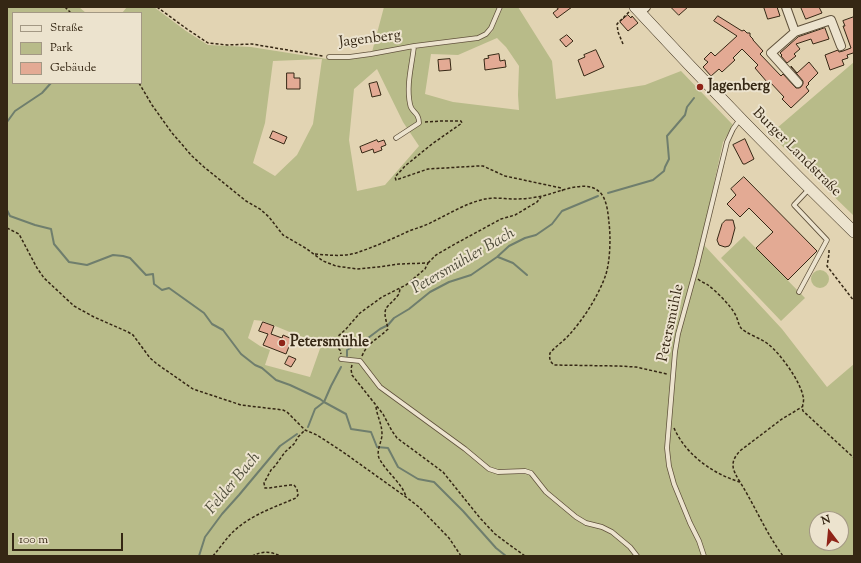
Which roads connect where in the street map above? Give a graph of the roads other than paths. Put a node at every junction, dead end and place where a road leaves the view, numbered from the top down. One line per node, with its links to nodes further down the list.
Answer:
1 (500, 7): 5 (lane, Jagenberg)
2 (786, 7): 4 (street)
3 (638, 9): 9 (main road, Burger Landstraße)
4 (795, 32): 6 (street); 8 (street)
5 (414, 46): 7 (lane, Jagenberg); 10 (lane, Jagenberg)
6 (841, 46)
7 (329, 57)
8 (798, 83)
9 (740, 119): 11 (main road, Burger Landstraße); 16 (lane, Petersmühle)
10 (396, 138)
11 (810, 189): 12 (main road, Burger Landstraße); 13 (lane)
12 (854, 232)
13 (799, 292)
14 (341, 359): 15 (lane)
15 (637, 556)
16 (704, 556)

